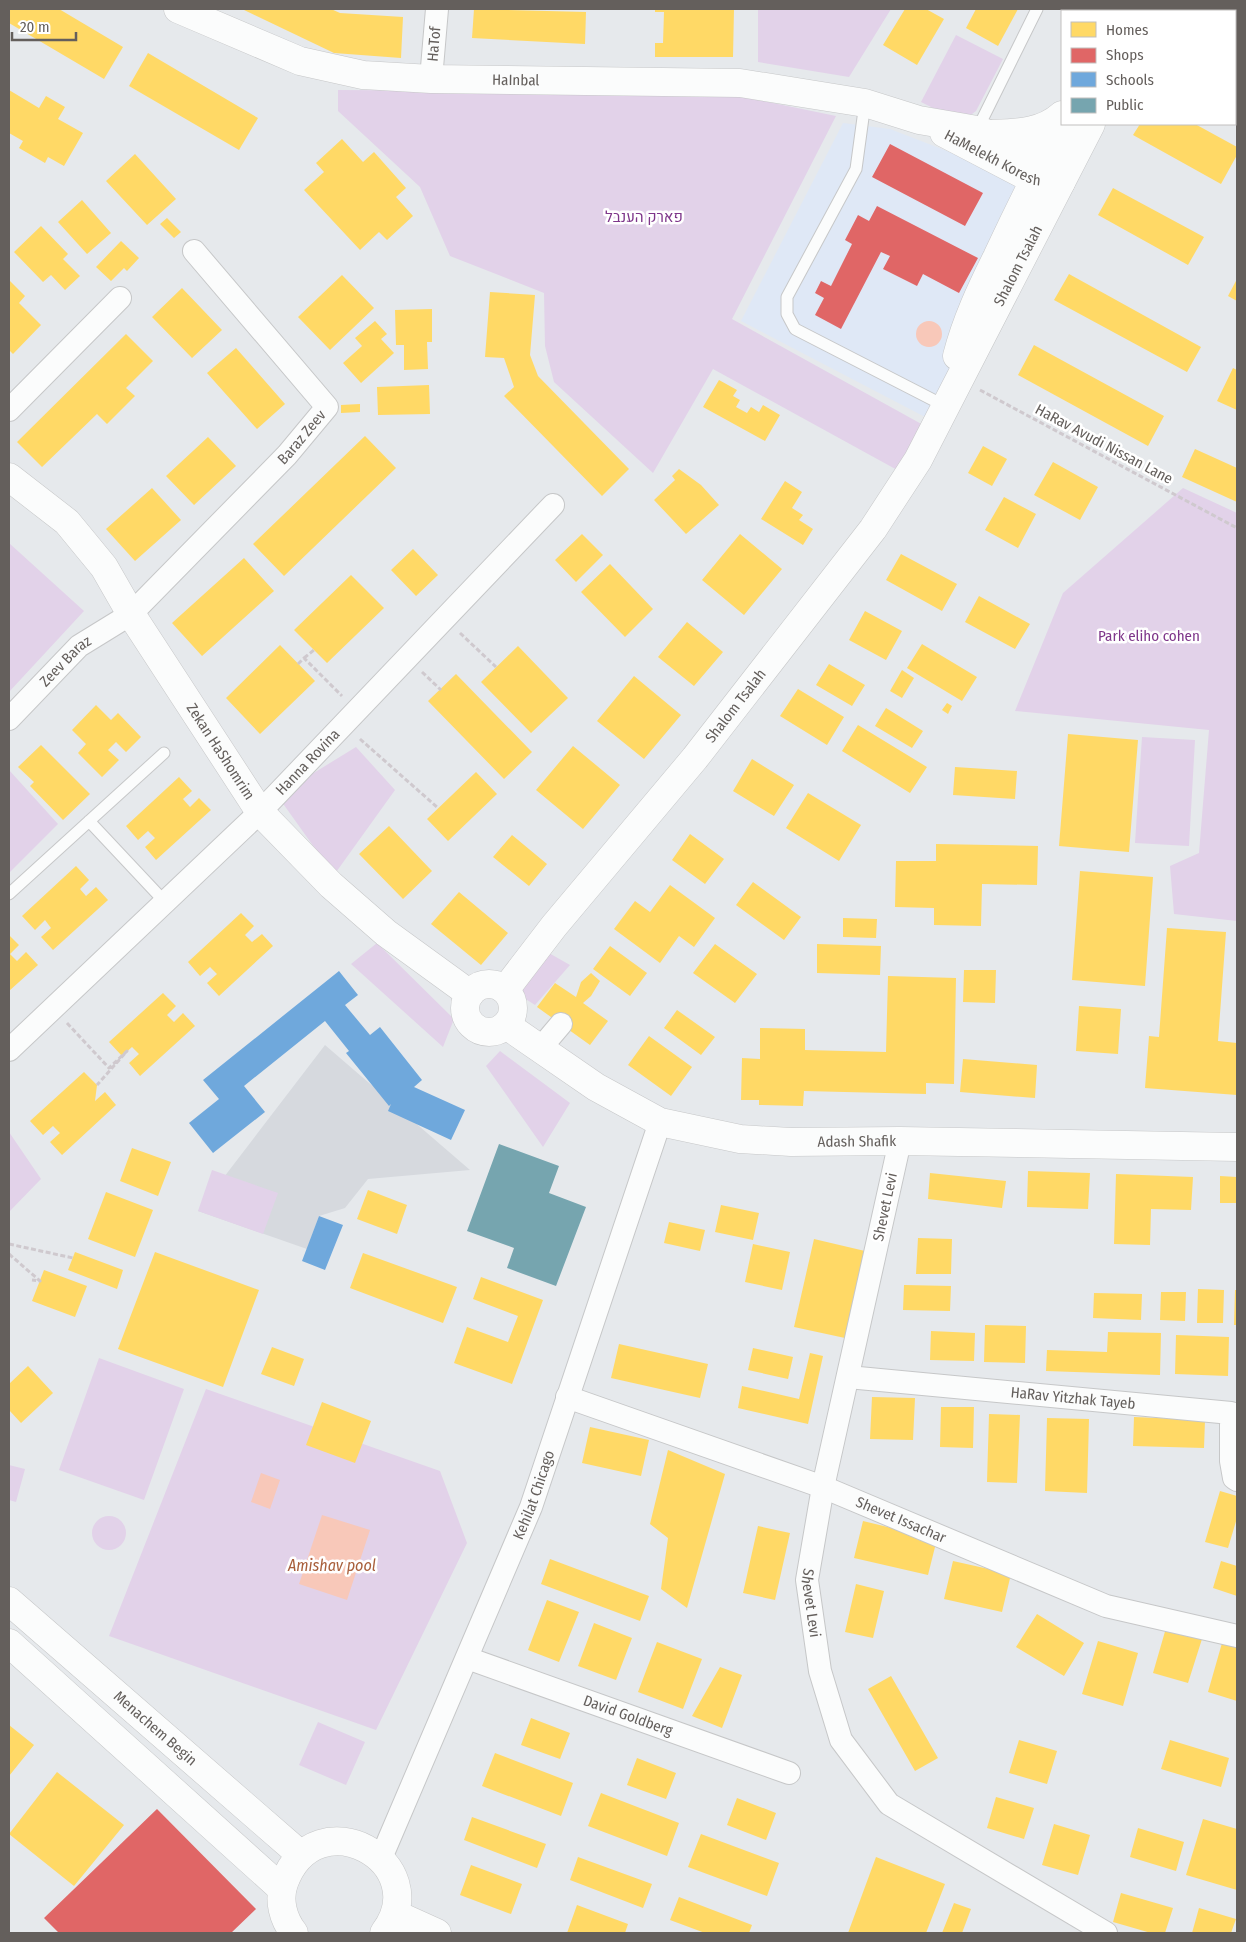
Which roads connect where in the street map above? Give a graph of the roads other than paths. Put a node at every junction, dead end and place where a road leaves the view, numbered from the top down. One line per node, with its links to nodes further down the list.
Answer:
1 (178, 9): 4 (street, HaInbal)
2 (437, 9): 4 (street, HaTof)
3 (1037, 9): 10 (lane)
4 (430, 79): 5 (street, HaInbal)
5 (864, 103): 7 (street, HaMelekh Koresh); 15 (lane)
6 (1061, 116): 10 (street)
7 (919, 120): 10 (street, HaMelekh Koresh); 11 (street, HaMelekh Koresh)
8 (1062, 125): 11 (street, Shalom Tsalah)
9 (1090, 125): 12 (street, Shalom Tsalah)
10 (983, 132): 11 (street, HaMelekh Koresh)
11 (1039, 171): 12 (street, HaMelekh Koresh); 15 (street, Shalom Tsalah)
12 (1061, 182): 15 (street, Shalom Tsalah)
13 (194, 251): 19 (street, Baraz Zeev)
14 (120, 298): 16 (street)
15 (945, 406): 26 (street, Shalom Tsalah)
16 (9, 410)
17 (9, 477): 19 (street, Zekan HaShomrim)
18 (553, 505): 22 (street, Hanna Rovina)
19 (131, 614): 20 (street, Zeev Baraz); 22 (street, Zekan HaShomrim)
20 (9, 720)
21 (164, 753): 23 (lane)
22 (260, 812): 25 (street, Hanna Rovina); 27 (street, Zekan HaShomrim)
23 (89, 821): 24 (lane); 25 (lane)
24 (9, 894)
25 (165, 902): 30 (street, Hanna Rovina)
26 (505, 990): 27 (street); 29 (street)
27 (470, 994): 29 (street)
28 (561, 1024): 31 (street)
29 (506, 1025): 31 (street, Adash Shafik)
30 (9, 1050)
31 (540, 1050): 32 (street, Adash Shafik)
32 (660, 1122): 33 (street, Adash Shafik); 36 (street, Kehilat Chicago)
33 (900, 1141): 34 (street, Adash Shafik); 35 (street, Shevet Levi)
34 (1237, 1147)
35 (848, 1377): 37 (street, HaRav Yitzhak Tayeb); 38 (street, Shevet Levi)
36 (567, 1397): 38 (street, Shevet Issachar); 42 (street, Kehilat Chicago)
37 (1237, 1480)
38 (823, 1487): 40 (street, Shevet Issachar); 50 (street, Shevet Levi)
39 (9, 1601): 44 (street, Menachem Begin)
40 (1237, 1636)
41 (9, 1643): 46 (street)
42 (467, 1658): 43 (street, David Goldberg); 45 (street, Kehilat Chicago)
43 (789, 1773)
44 (301, 1855): 45 (street); 46 (street)
45 (381, 1858): 47 (street)
46 (282, 1889): 48 (street)
47 (390, 1924): 49 (street)
48 (289, 1931)
49 (437, 1933)
50 (1106, 1933)

